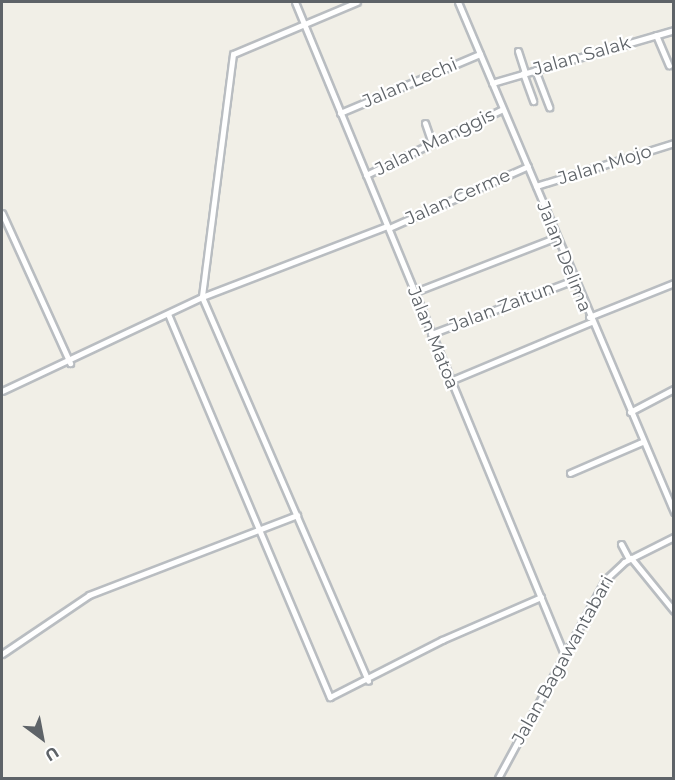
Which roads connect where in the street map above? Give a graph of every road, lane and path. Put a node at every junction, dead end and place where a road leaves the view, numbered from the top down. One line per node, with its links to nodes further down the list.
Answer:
1 (295, 2): 4 (street, Jalan Matoa)
2 (357, 2): 4 (street)
3 (458, 2): 8 (street, Jalan Delima)
4 (302, 23): 16 (street, Jalan Matoa); 29 (street)
5 (674, 30): 6 (street, Jalan Salak)
6 (656, 35): 9 (street); 10 (street, Jalan Salak)
7 (518, 51): 11 (street)
8 (480, 54): 12 (street, Jalan Delima); 16 (street, Jalan Lechi)
9 (669, 65)
10 (535, 70): 11 (street, Jalan Salak); 14 (street)
11 (524, 73): 12 (street, Jalan Salak); 13 (street)
12 (492, 83): 15 (street, Jalan Delima)
13 (533, 101)
14 (549, 107)
15 (503, 109): 18 (street, Jalan Manggis); 20 (street, Jalan Delima)
16 (340, 113): 21 (street, Jalan Matoa)
17 (424, 123): 18 (street)
18 (432, 143): 21 (street, Jalan Manggis)
19 (674, 143): 22 (street, Jalan Mojo)
20 (528, 166): 22 (street, Jalan Delima); 24 (street, Jalan Cerme)
21 (366, 175): 24 (street, Jalan Matoa)
22 (536, 186): 25 (street, Jalan Delima)
23 (2, 213): 33 (street)
24 (388, 227): 28 (street, Jalan Matoa); 29 (street, Jalan Cerme)
25 (556, 237): 26 (street, Jalan Delima); 28 (street)
26 (574, 280): 31 (street, Jalan Delima); 32 (street, Jalan Zaitun)
27 (674, 283): 31 (street)
28 (415, 292): 32 (street, Jalan Matoa)
29 (202, 297): 30 (street, Jalan Cerme); 41 (street)
30 (168, 314): 33 (street, Jalan Cerme); 42 (street)
31 (590, 320): 34 (street); 37 (street, Jalan Delima)
32 (431, 334): 34 (street, Jalan Matoa)
33 (70, 363): 36 (street, Jalan Cerme)
34 (450, 381): 46 (street, Jalan Matoa)
35 (674, 389): 37 (street)
36 (2, 391)
37 (630, 412): 38 (street, Jalan Delima)
38 (642, 441): 39 (street); 40 (street, Jalan Delima)
39 (570, 473)
40 (674, 512)
41 (297, 514): 42 (street); 50 (street)
42 (260, 531): 48 (street); 50 (street)
43 (674, 537): 45 (street, Jalan Bagawantabari)
44 (621, 544): 45 (street)
45 (630, 559): 47 (street); 49 (street, Jalan Bagawantabari)
46 (541, 597): 49 (street, Jalan Matoa); 50 (street)
47 (674, 611)
48 (2, 654)
49 (564, 654): 51 (street, Jalan Bagawantabari)
50 (368, 681)
51 (498, 778)

